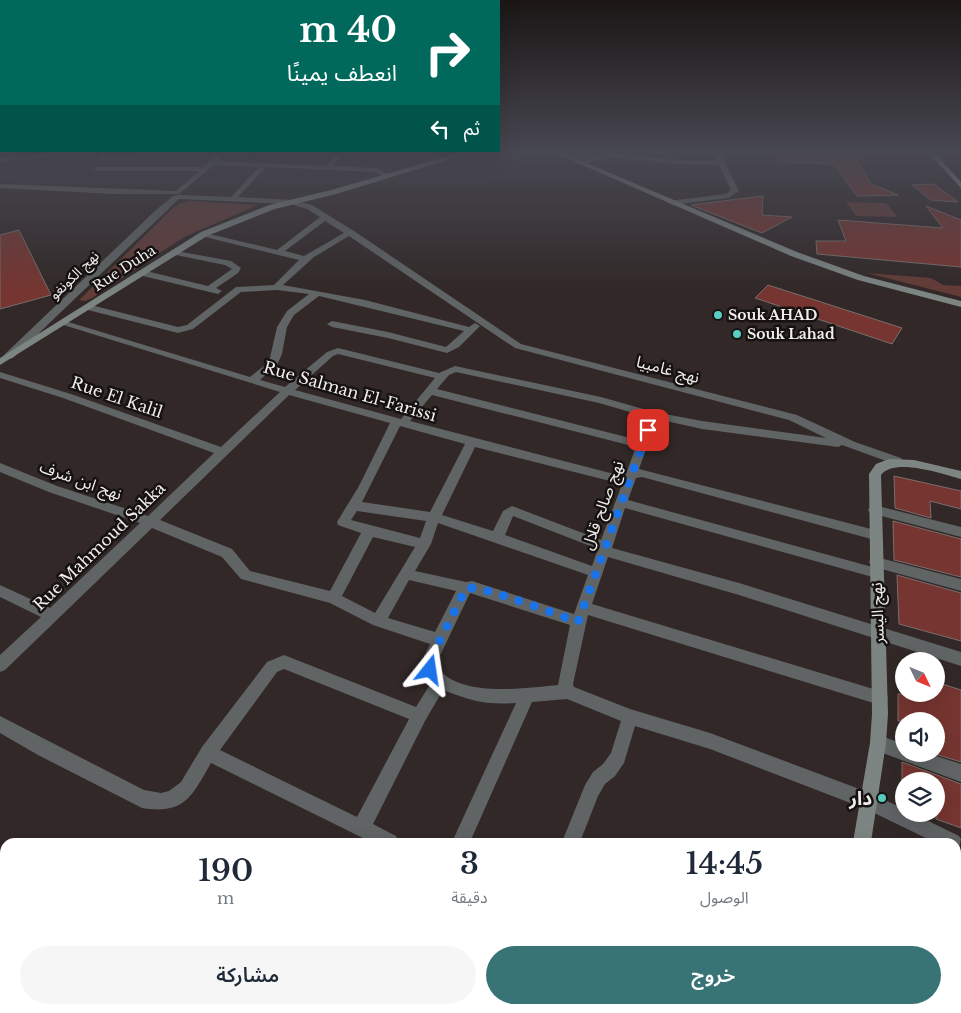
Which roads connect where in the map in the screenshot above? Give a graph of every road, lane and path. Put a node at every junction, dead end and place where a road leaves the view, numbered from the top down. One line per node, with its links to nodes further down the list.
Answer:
1 (172, 198): 29 (street, نهج الكونغو)
2 (237, 198): 7 (street)
3 (239, 198): 8 (street)
4 (316, 198): 8 (main road, Rue Duha)
5 (663, 198): 9 (main road)
6 (700, 198): 9 (street)
7 (262, 201): 10 (street); 11 (main road)
8 (306, 202): 10 (main road, Rue Duha); 12 (street, نهج غامبيا)
9 (672, 202): 23 (main road)
10 (294, 203): 11 (main road, Rue Duha)
11 (264, 211): 14 (main road, Rue Duha)
12 (326, 217): 13 (street, نهج غامبيا); 16 (street)
13 (351, 233): 17 (street); 25 (street, نهج غامبيا)
14 (204, 234): 15 (main road, Rue Duha); 16 (street)
15 (174, 252): 18 (main road, Rue Duha); 20 (street)
16 (278, 253): 17 (street)
17 (306, 260): 19 (street)
18 (142, 273): 20 (street); 24 (main road, Rue Duha)
19 (277, 287): 21 (street); 22 (street)
20 (209, 289): 22 (street)
21 (316, 293): 28 (street); 32 (street)
22 (229, 295): 24 (street)
23 (961, 304)
24 (88, 307): 26 (main road, Rue Duha)
25 (480, 320): 28 (street); 38 (street, نهج غامبيا)
26 (62, 324): 29 (main road, Rue Duha); 32 (street, Rue Salman El-Farissi)
27 (332, 324): 28 (street)
28 (471, 330)
29 (4, 360)
30 (0, 375): 40 (street, Rue El Kalil)
31 (442, 377): 33 (street, Rue Mahmoud Sakka); 34 (street); 35 (street)
32 (252, 381): 33 (street, Rue Salman El-Farissi)
33 (286, 390): 36 (street, Rue Salman El-Farissi); 40 (street, Rue Mahmoud Sakka)
34 (430, 392): 36 (street); 39 (street)
35 (653, 415): 38 (street); 39 (street, نهج صالح قلال)
36 (400, 422): 37 (street, Rue Salman El-Farissi); 46 (street)
37 (472, 442): 43 (street, Rue Salman El-Farissi); 48 (street)
38 (851, 444): 41 (street)
39 (643, 446): 43 (street, نهج صالح قلال)
40 (222, 452): 49 (street, Rue Mahmoud Sakka)
41 (898, 461): 44 (main road); 47 (main road, نهج اليسر)
42 (0, 467): 49 (street, نهج ابن شرف)
43 (633, 474): 45 (street, نهج صالح قلال); 52 (street, Rue Salman El-Farissi)
44 (961, 475)
45 (622, 504): 55 (street, نهج صالح قلال); 56 (street)
46 (355, 506): 48 (street); 50 (street)
47 (874, 510): 51 (street); 52 (main road, نهج اليسر)
48 (434, 518): 53 (street); 54 (street)
49 (151, 522): 62 (street, نهج ابن شرف); 63 (street, Rue Mahmoud Sakka)
50 (369, 531): 54 (street); 62 (street)
51 (961, 532)
52 (875, 535): 56 (main road, نهج اليسر)
53 (497, 537): 55 (street); 57 (street)
54 (424, 544): 58 (street)
55 (605, 549): 57 (street, نهج صالح قلال); 66 (street)
56 (876, 567): 59 (street); 66 (main road, نهج اليسر)
57 (597, 573): 64 (street, نهج صالح قلال)
58 (406, 574): 60 (street); 65 (street)
59 (961, 585)
60 (466, 588): 64 (street); 67 (street)
61 (0, 591): 63 (street)
62 (334, 598): 65 (street, نهج ابن شرف)
63 (51, 615): 69 (street, Rue Mahmoud Sakka)
64 (581, 615): 71 (street, نهج صالح قلال); 73 (street)
65 (378, 621): 67 (street, نهج ابن شرف)
66 (878, 631): 68 (street); 73 (main road, نهج اليسر)
67 (439, 640): 70 (street)
68 (961, 659)
69 (0, 666)
70 (440, 682): 72 (street); 74 (street)
71 (567, 692): 72 (street); 75 (street)
72 (527, 696): 85 (street)
73 (880, 698): 77 (main road, نهج اليسر)
74 (419, 716): 79 (street); 83 (street)
75 (630, 718): 82 (street); 86 (street)
76 (0, 724): 79 (street)
77 (878, 743): 78 (street); 82 (main road, نهج اليسر)
78 (895, 749)
79 (208, 753): 83 (street)
80 (930, 762): 81 (street)
81 (961, 773)
82 (870, 802): 87 (main road, نهج اليسر); 88 (street)
83 (361, 828): 84 (street)
84 (382, 838)
85 (462, 838)
86 (573, 838)
87 (863, 838)
88 (945, 838)

